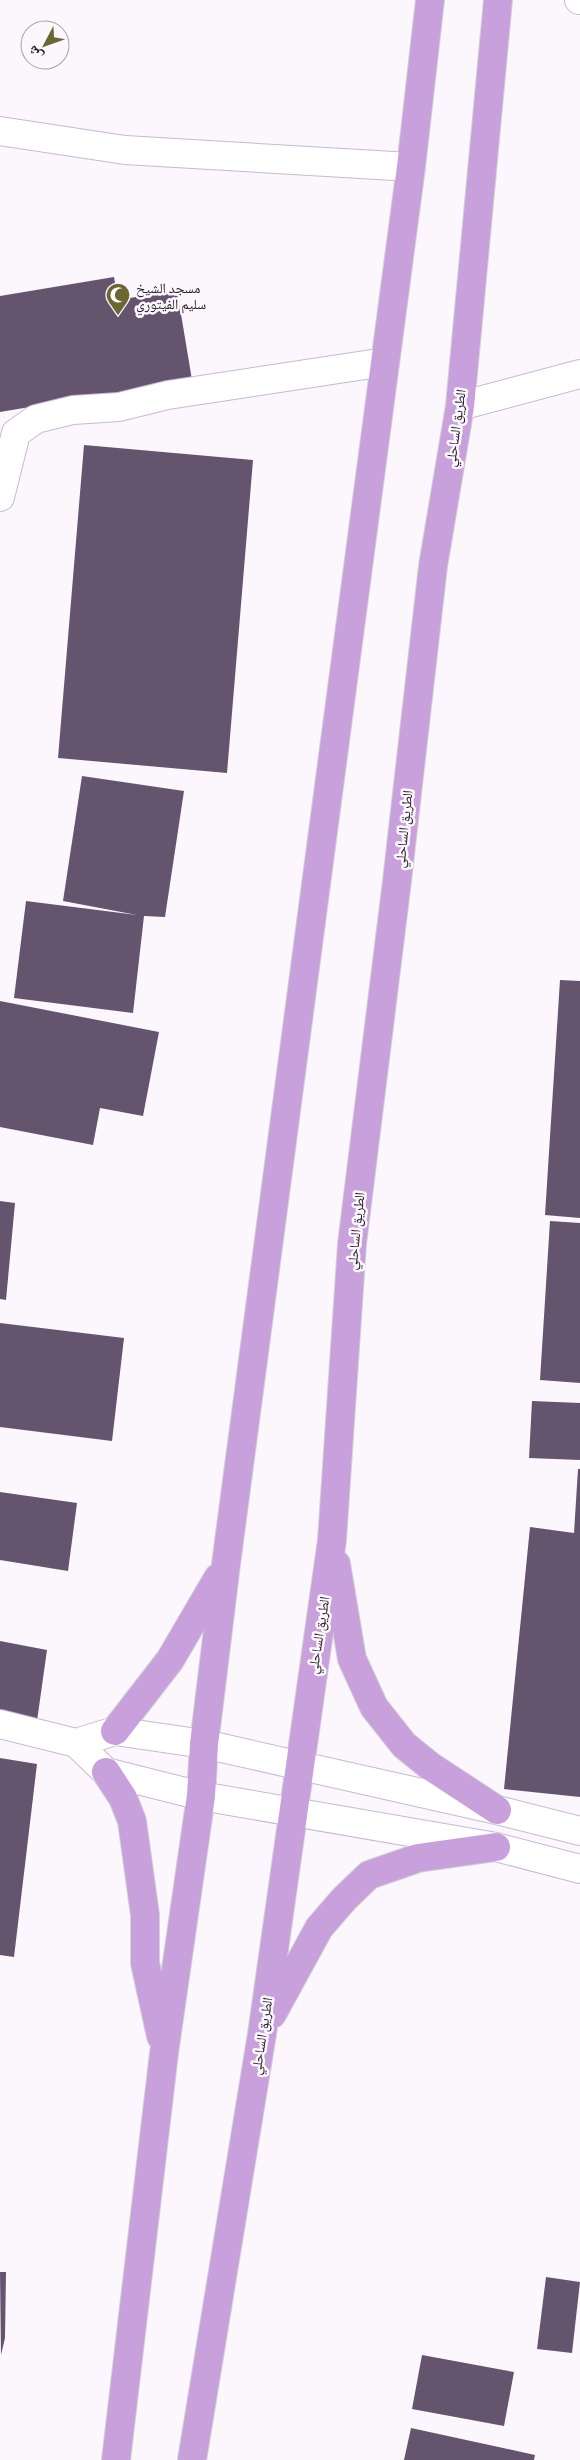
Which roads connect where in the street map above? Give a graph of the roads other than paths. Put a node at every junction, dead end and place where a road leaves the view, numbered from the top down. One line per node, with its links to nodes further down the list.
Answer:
1 (430, 0): 4 (highway)
2 (498, 0): 7 (highway, الطريق الساحلي)
3 (0, 131): 4 (street)
4 (411, 167): 5 (highway)
5 (385, 362): 8 (street); 10 (highway)
6 (580, 374): 7 (street)
7 (460, 406): 9 (highway, الطريق الساحلي)
8 (0, 497)
9 (332, 1540): 15 (highway, الطريق الساحلي); 18 (highway)
10 (226, 1564): 12 (highway); 14 (highway)
11 (0, 1724): 13 (street)
12 (115, 1731): 13 (street); 14 (street)
13 (76, 1743): 16 (street)
14 (204, 1744): 15 (street); 17 (highway)
15 (298, 1766): 18 (street); 19 (highway, الطريق الساحلي)
16 (106, 1772): 17 (street); 24 (highway)
17 (201, 1796): 19 (street); 24 (highway)
18 (497, 1810): 20 (street)
19 (292, 1812): 21 (street); 23 (highway, الطريق الساحلي)
20 (580, 1831)
21 (496, 1847): 22 (street); 23 (highway)
22 (580, 1868)
23 (262, 2034): 26 (highway, الطريق الساحلي)
24 (164, 2053): 25 (highway)
25 (116, 2460)
26 (192, 2460)

